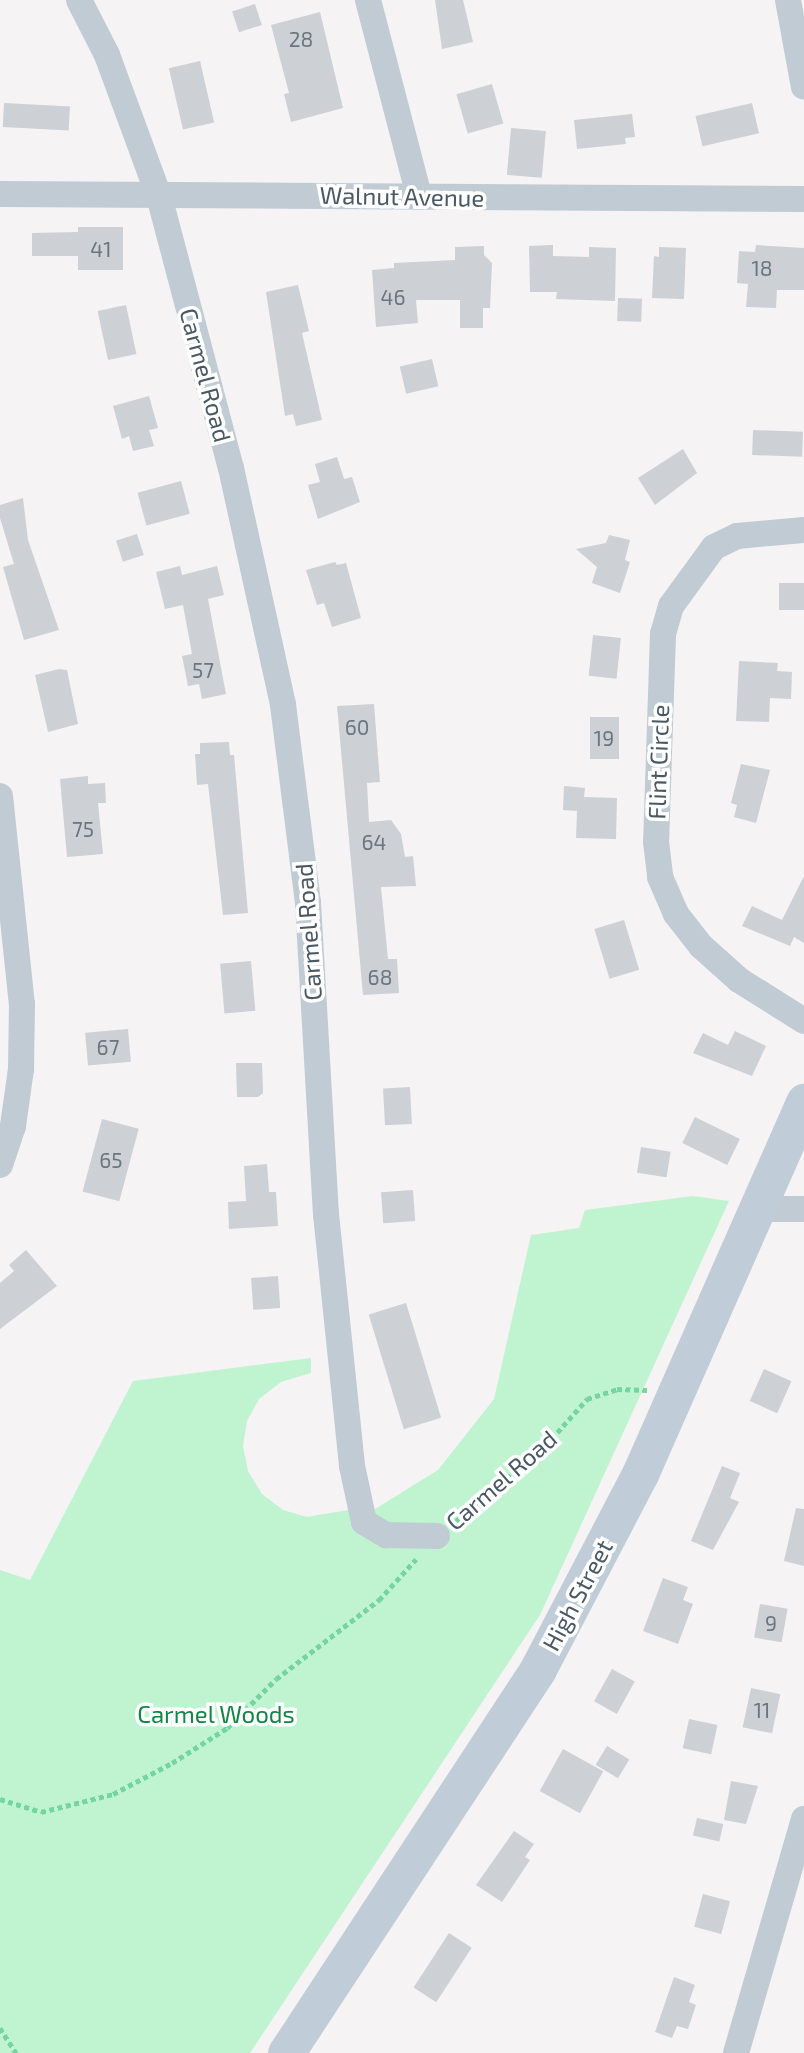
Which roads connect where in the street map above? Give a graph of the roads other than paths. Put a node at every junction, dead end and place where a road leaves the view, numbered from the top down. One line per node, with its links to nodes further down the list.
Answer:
1 (79, 0): 6 (street, Carmel Road)
2 (368, 0): 7 (street)
3 (788, 0): 4 (street)
4 (804, 87)
5 (0, 194): 6 (street, Walnut Avenue)
6 (159, 196): 7 (street, Walnut Avenue); 17 (street, Carmel Road)
7 (419, 197): 8 (street, Walnut Avenue)
8 (804, 199)
9 (804, 530): 12 (street, Flint Circle)
10 (0, 796): 11 (street)
11 (5, 904): 14 (street)
12 (804, 1021)
13 (804, 1102): 15 (main road, High Street)
14 (0, 1165)
15 (755, 1209): 16 (street); 19 (main road, High Street)
16 (804, 1209)
17 (437, 1536)
18 (804, 1819): 20 (street)
19 (286, 2053)
20 (736, 2053)

